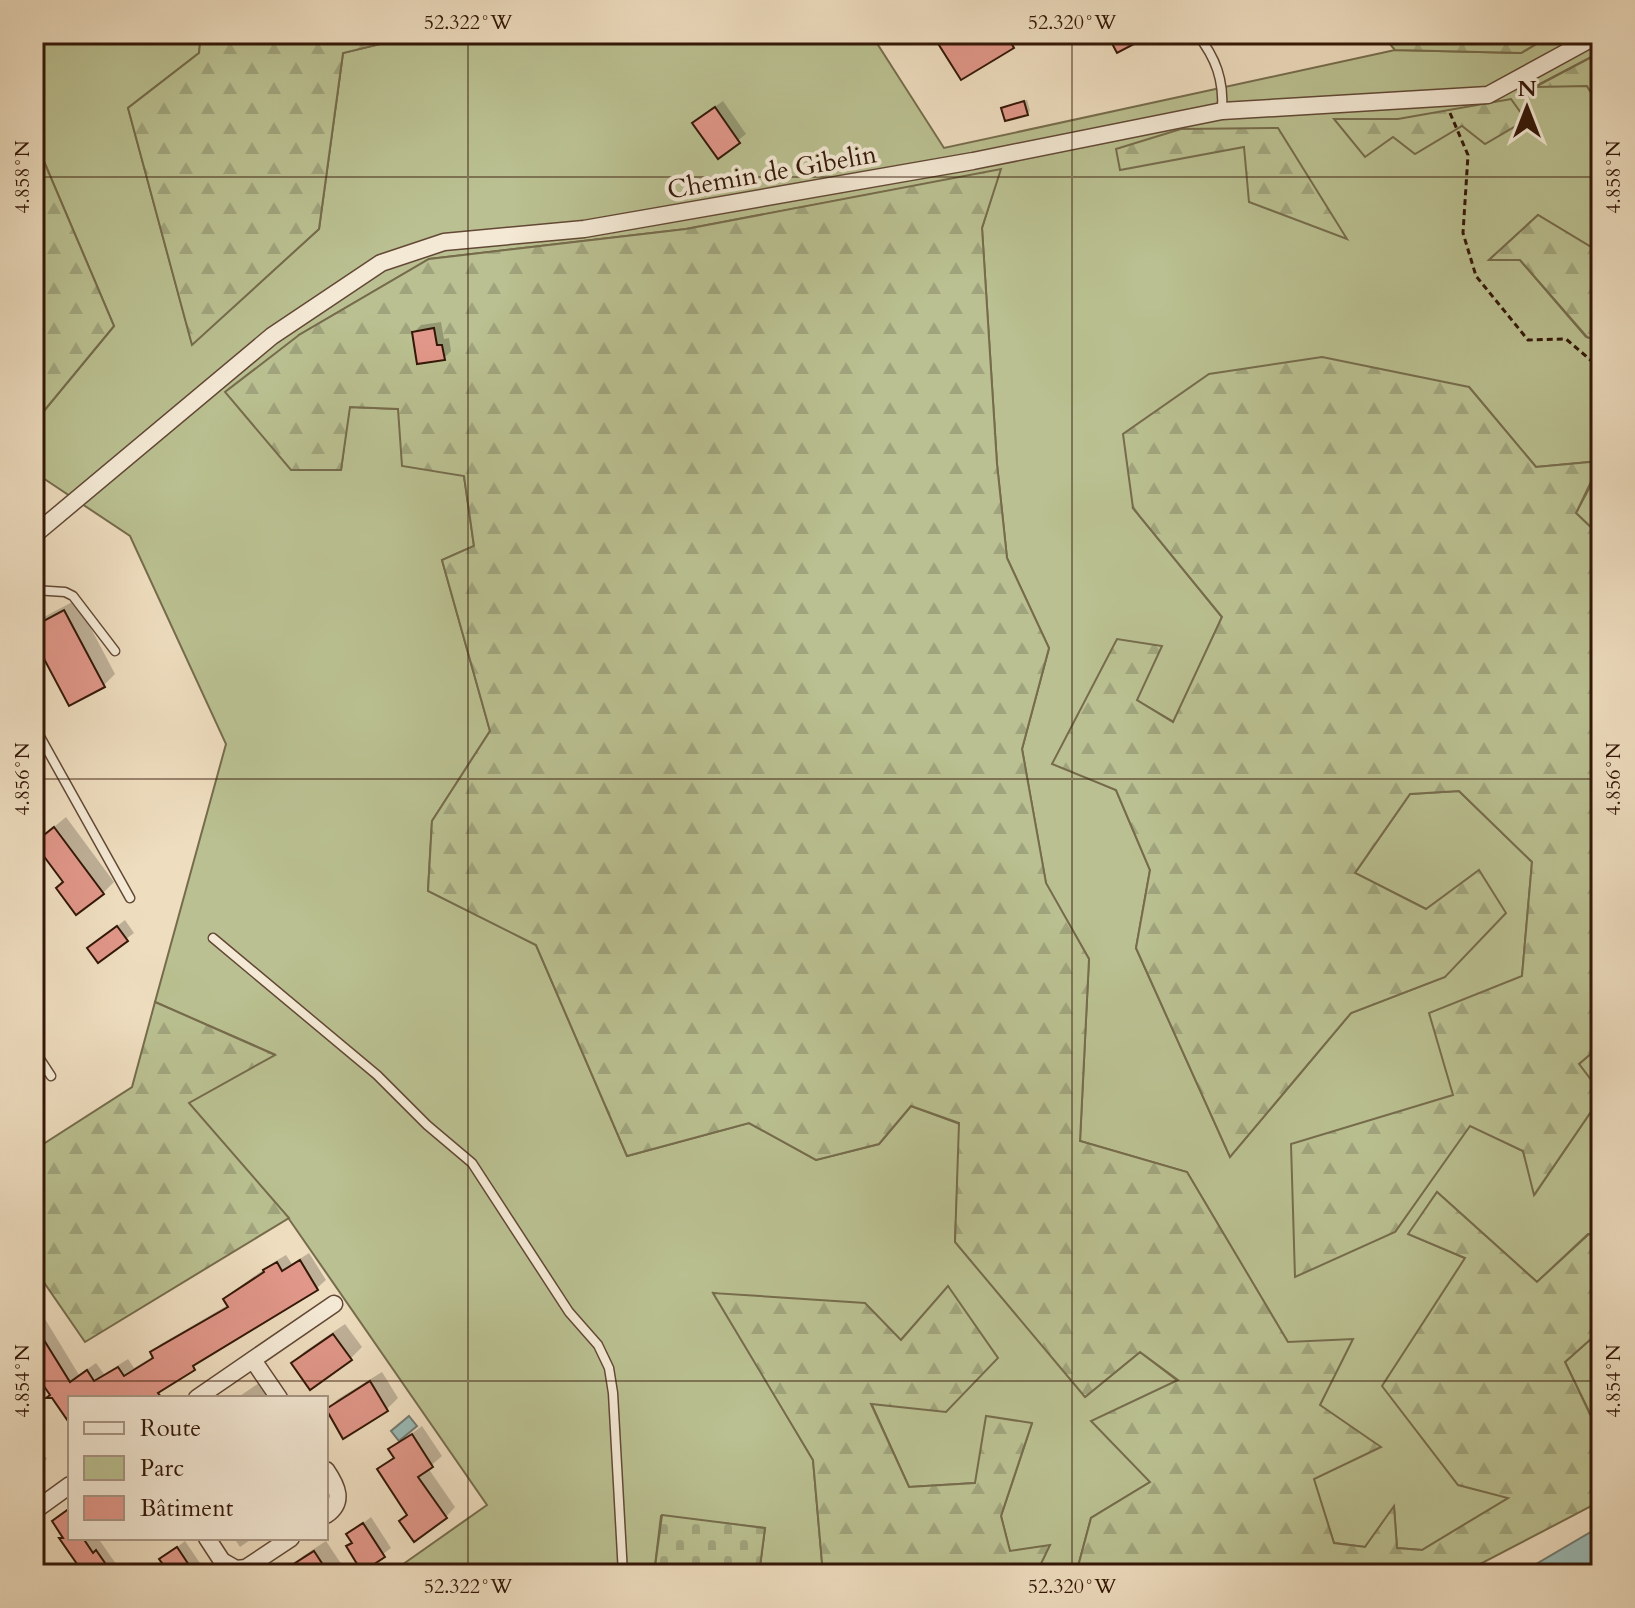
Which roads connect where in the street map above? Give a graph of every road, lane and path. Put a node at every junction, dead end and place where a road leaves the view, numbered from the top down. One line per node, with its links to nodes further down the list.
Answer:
1 (1197, 34): 4 (lane)
2 (1594, 34): 3 (street, Chemin de Gibelin)
3 (1443, 98): 4 (street, Chemin de Gibelin); 5 (path)
4 (1222, 111): 6 (street, Chemin de Gibelin)
5 (1601, 369)
6 (34, 535)
7 (34, 590): 8 (lane)
8 (115, 651)
9 (34, 726): 10 (lane)
10 (130, 898)
11 (213, 938): 24 (lane)
12 (34, 1050): 13 (lane)
13 (51, 1076)
14 (334, 1304): 15 (street)
15 (253, 1360): 16 (street); 17 (street)
16 (200, 1396)
17 (278, 1396)
18 (328, 1473): 21 (street)
19 (68, 1486): 20 (street)
20 (34, 1511)
21 (328, 1514)
22 (208, 1540): 23 (street)
23 (288, 1540)
24 (623, 1574)

